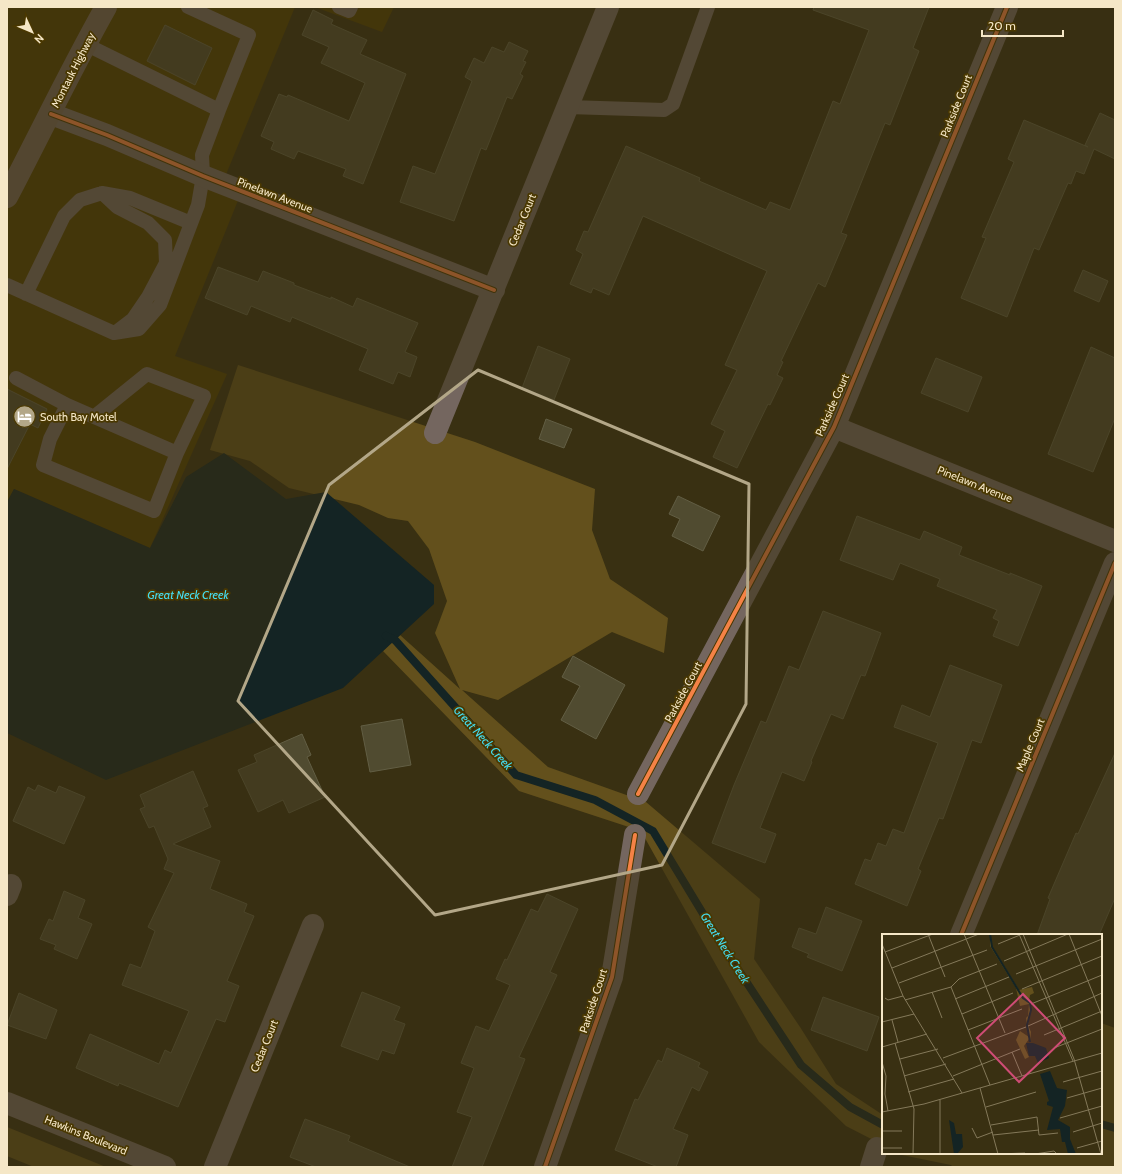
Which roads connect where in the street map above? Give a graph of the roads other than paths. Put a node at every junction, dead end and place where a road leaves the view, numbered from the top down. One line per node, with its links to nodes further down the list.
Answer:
1 (106, 7): 8 (main road, Montauk Highway)
2 (188, 7): 10 (lane)
3 (339, 7): 4 (lane)
4 (351, 7)
5 (608, 7): 9 (street, Cedar Court)
6 (708, 7): 9 (lane)
7 (1007, 7): 23 (street, Parkside Court)
8 (86, 44): 10 (lane); 11 (main road, Montauk Highway)
9 (568, 107): 17 (street, Cedar Court)
10 (219, 110): 12 (lane)
11 (51, 114): 12 (street, Pinelawn Avenue); 14 (main road, Montauk Highway)
12 (203, 176): 15 (lane); 17 (street, Pinelawn Avenue)
13 (102, 193): 15 (lane); 18 (lane); 19 (lane)
14 (7, 197)
15 (191, 223): 19 (lane)
16 (7, 285): 18 (lane)
17 (494, 290): 24 (street, Cedar Court)
18 (26, 294): 19 (lane)
19 (114, 333)
20 (16, 378): 21 (lane)
21 (67, 404): 22 (lane); 25 (lane)
22 (96, 416): 25 (lane); 25 (lane)
23 (834, 427): 26 (street, Pinelawn Avenue); 28 (street, Parkside Court)
24 (435, 433)
25 (177, 453)
26 (1115, 541)
27 (1115, 563): 31 (street, Maple Court)
28 (638, 794)
29 (636, 835): 35 (street, Parkside Court)
30 (312, 926): 34 (street, Cedar Court)
31 (961, 934)
32 (7, 1103): 33 (street, Hawkins Boulevard)
33 (165, 1167)
34 (215, 1167)
35 (545, 1167)

